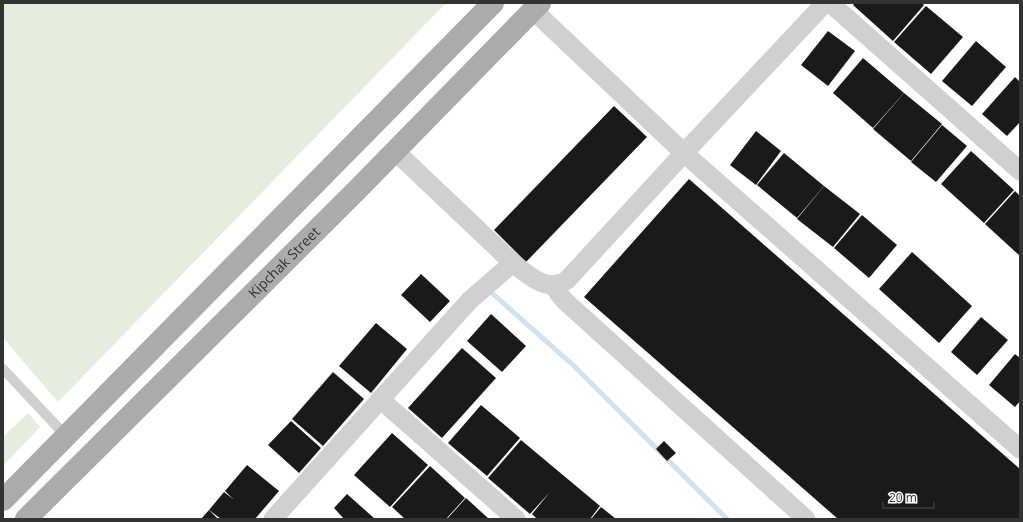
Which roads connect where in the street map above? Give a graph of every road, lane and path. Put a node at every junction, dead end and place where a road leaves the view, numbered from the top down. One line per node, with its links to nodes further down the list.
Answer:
1 (493, 3): 7 (main road)
2 (825, 3): 6 (street)
3 (830, 3): 8 (street)
4 (536, 6): 5 (main road, Kipchak Street); 6 (street)
5 (395, 151): 9 (main road, Kipchak Street); 10 (street)
6 (684, 153): 11 (street); 15 (street)
7 (329, 169): 9 (main road); 14 (main road)
8 (1020, 171)
9 (355, 192): 17 (main road, Kipchak Street)
10 (513, 263): 11 (street); 13 (street)
11 (554, 286): 20 (street)
12 (3, 369): 14 (lane)
13 (380, 400): 18 (street); 19 (street)
14 (66, 436): 16 (main road)
15 (1020, 449)
16 (3, 500)
17 (26, 519)
18 (273, 519)
19 (516, 519)
20 (806, 519)

